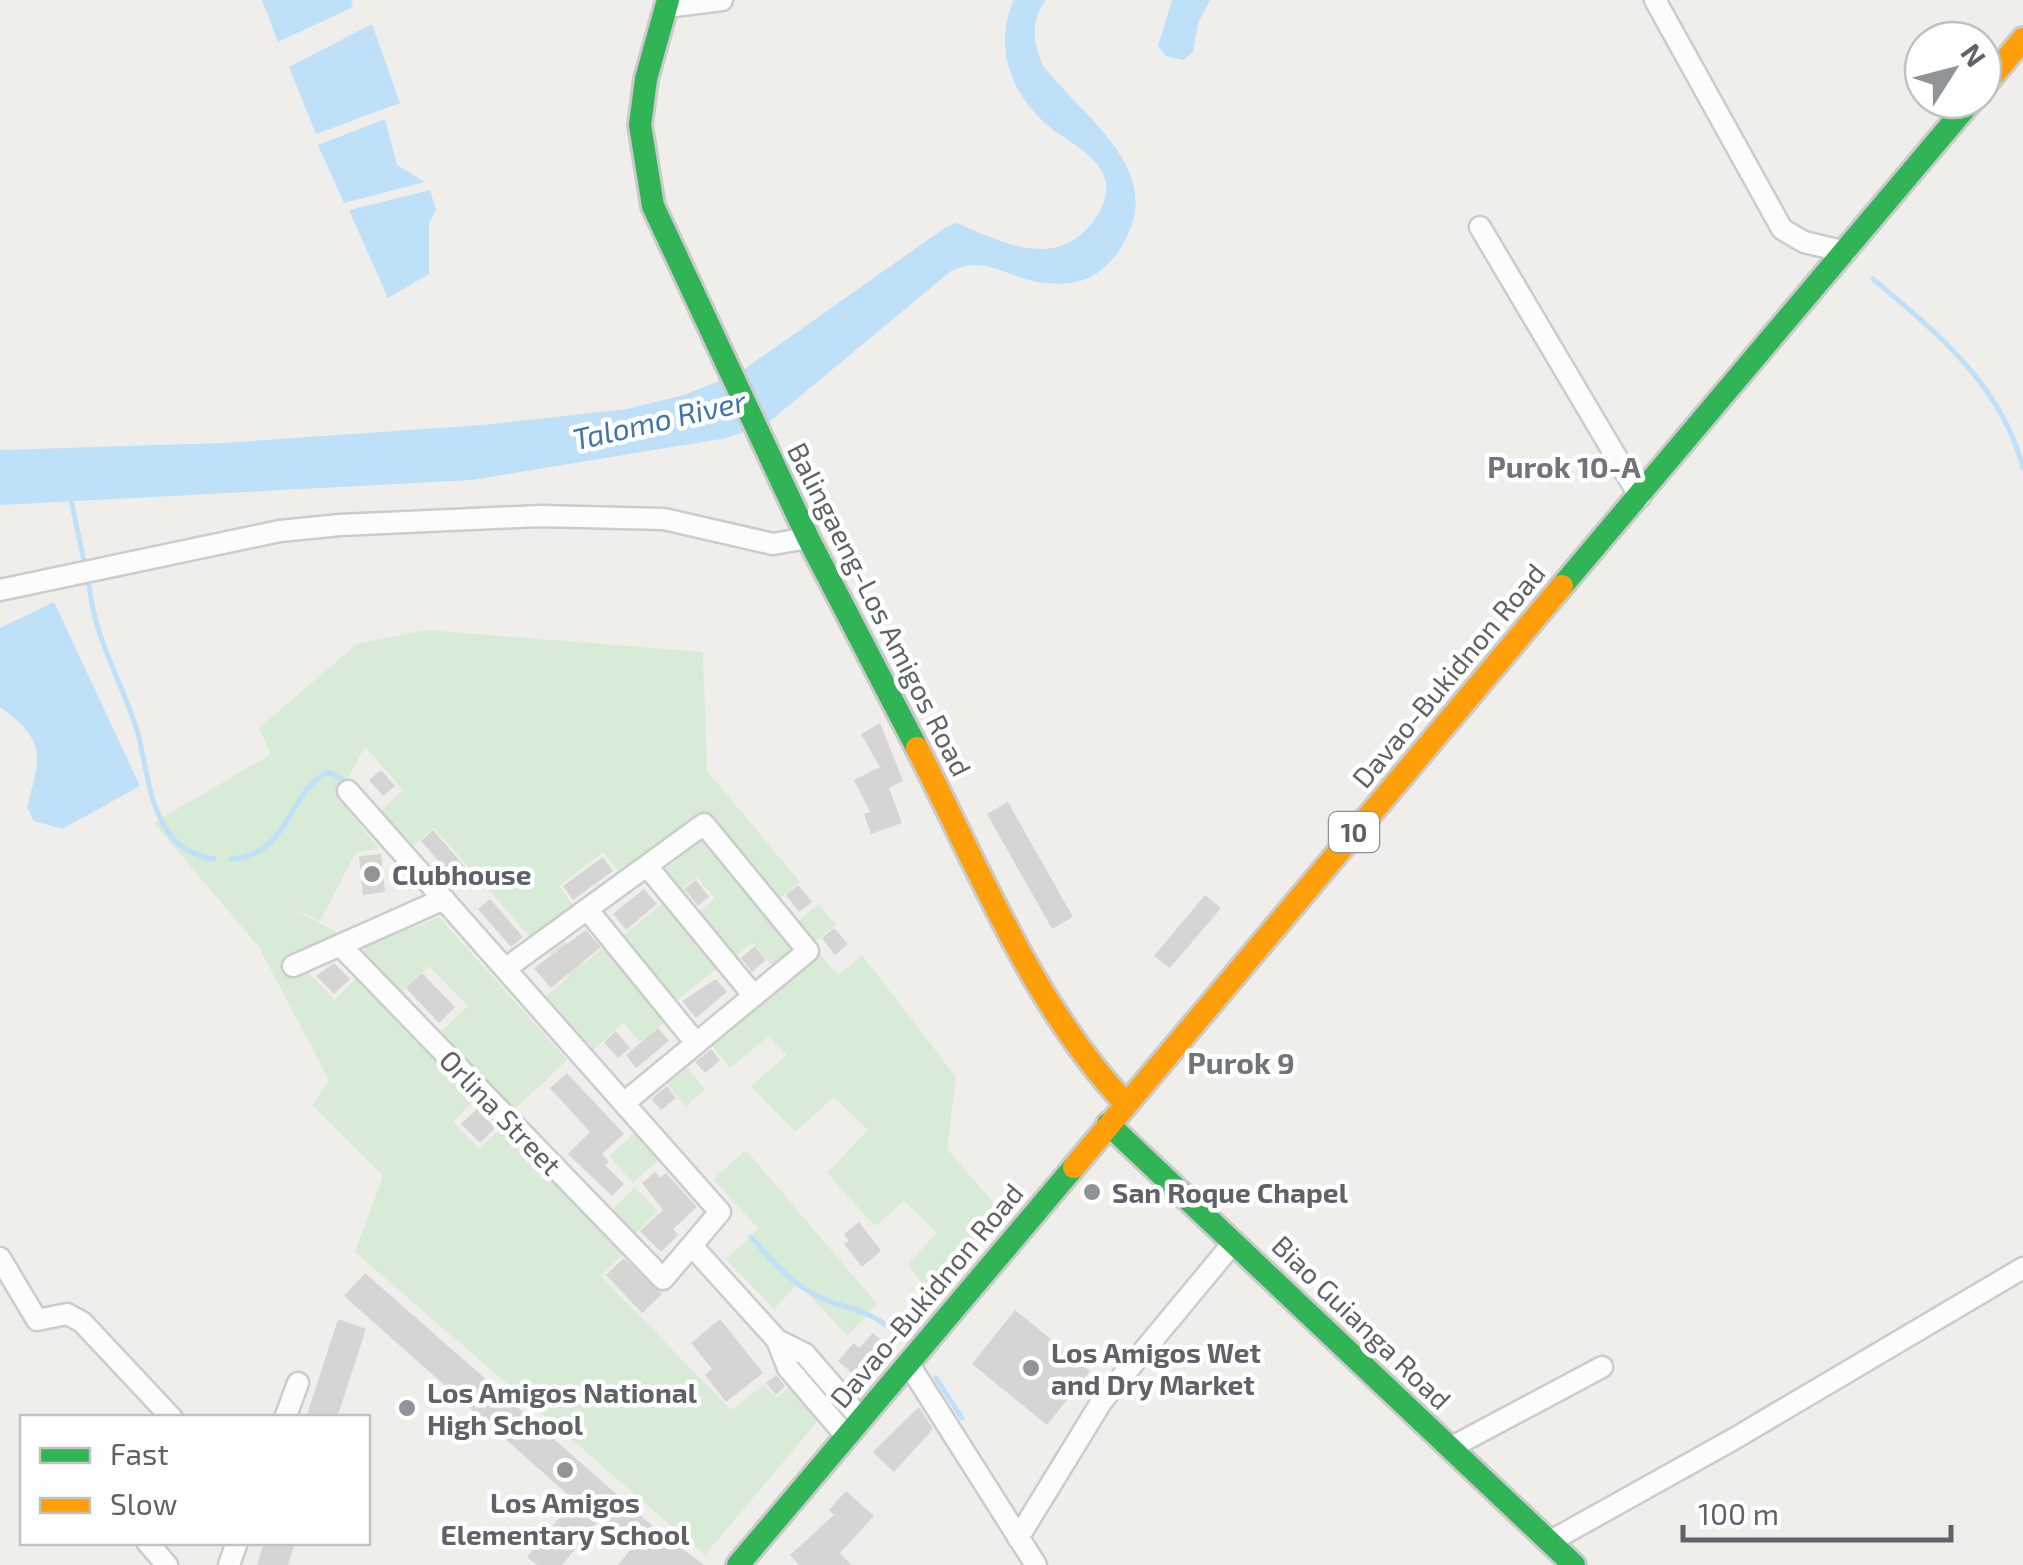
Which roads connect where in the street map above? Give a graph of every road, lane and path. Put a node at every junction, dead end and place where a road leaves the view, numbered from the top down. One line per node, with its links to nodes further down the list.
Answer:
1 (722, 0): 3 (street)
2 (1656, 0): 8 (street)
3 (668, 4): 10 (main road, Balingaeng-Los Amigos Road)
4 (2023, 39): 5 (main road)
5 (2003, 63)
6 (1955, 120): 8 (main road, Davao-Bukidnon Road / 10)
7 (1480, 228): 9 (street)
8 (1846, 252): 9 (main road, Davao-Bukidnon Road / 10)
9 (1640, 497): 22 (main road, Davao-Bukidnon Road / 10)
10 (808, 538): 11 (street); 22 (main road, Balingaeng-Los Amigos Road)
11 (0, 590)
12 (348, 791): 14 (street)
13 (646, 866): 15 (street); 19 (street); 19 (street)
14 (444, 899): 16 (street); 18 (street)
15 (587, 909): 18 (street); 20 (street)
16 (340, 945): 17 (street); 25 (street, Orlina Street)
17 (293, 966)
18 (505, 968): 21 (street)
19 (754, 996): 20 (street)
20 (696, 1044): 21 (street)
21 (624, 1103): 25 (street)
22 (1125, 1104): 23 (main road, Davao-Bukidnon Road / 10)
23 (1108, 1124): 24 (main road, Biao Guianga Road); 28 (main road, Davao-Bukidnon Road / 10)
24 (1234, 1242): 34 (main road, Biao Guianga Road); 35 (street)
25 (692, 1246): 33 (street)
26 (0, 1258): 31 (street)
27 (2023, 1268): 36 (street)
28 (908, 1363): 33 (main road, Davao-Bukidnon Road / 10); 35 (street)
29 (1602, 1367): 34 (street)
30 (298, 1383): 32 (street)
31 (169, 1415)
32 (285, 1415)
33 (854, 1428): 39 (main road, Davao-Bukidnon Road / 10)
34 (1450, 1448): 36 (main road, Biao Guianga Road)
35 (1018, 1538): 40 (street)
36 (1549, 1542): 41 (main road, Biao Guianga Road)
37 (149, 1545): 38 (street)
38 (166, 1565)
39 (738, 1565)
40 (1036, 1565)
41 (1574, 1565)

